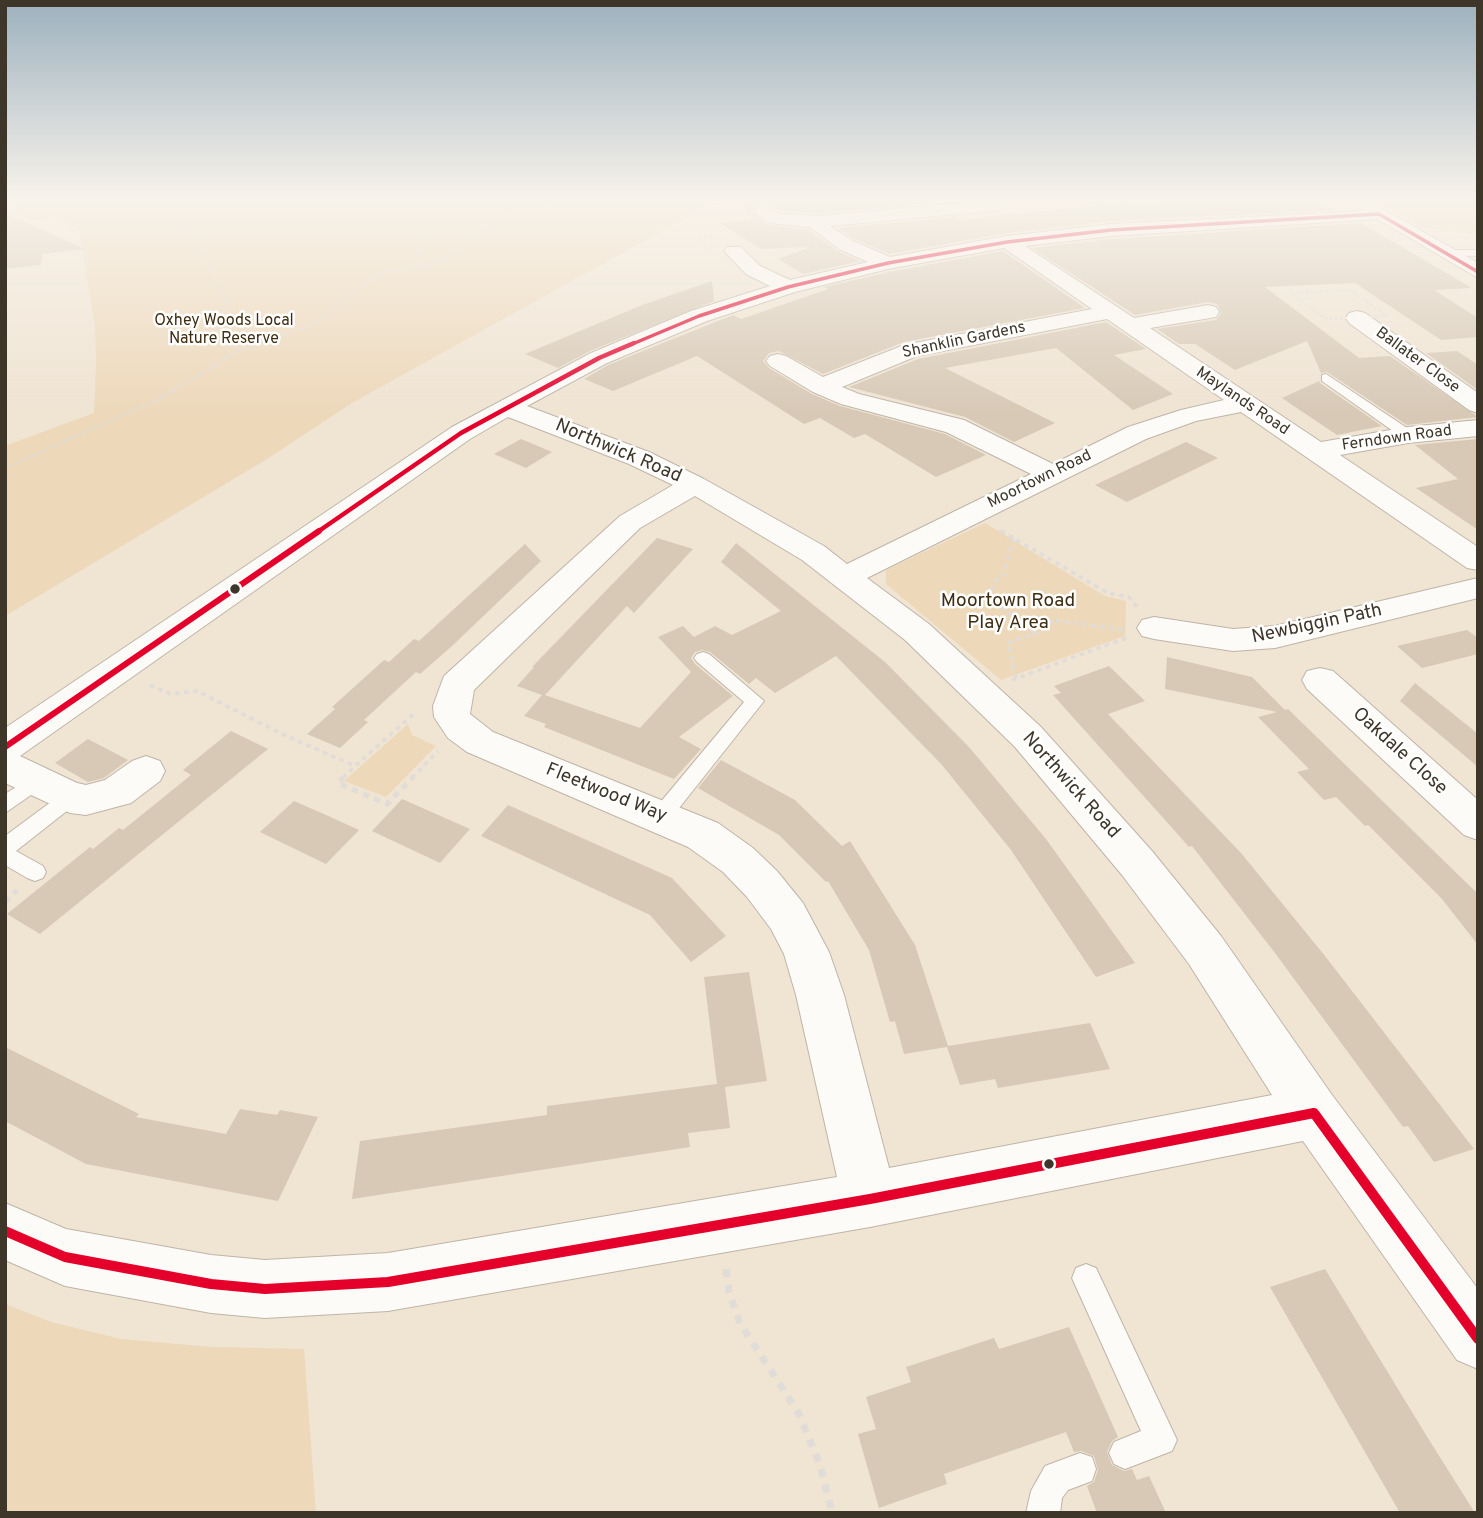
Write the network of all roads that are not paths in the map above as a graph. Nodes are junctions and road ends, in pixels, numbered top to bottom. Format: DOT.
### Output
graph roads {
  1 [pos="755,271"];
  2 [pos="854,271"];
  3 [pos="1050,271"];
  4 [pos="788,288"];
  5 [pos="1208,312"];
  6 [pos="1357,317"];
  7 [pos="1121,318"];
  8 [pos="778,361"];
  9 [pos="1326,377"];
  10 [pos="822,387"];
  11 [pos="1243,404"];
  12 [pos="1478,405"];
  13 [pos="506,407"];
  14 [pos="1478,428"];
  15 [pos="1408,435"];
  16 [pos="1317,451"];
  17 [pos="1052,474"];
  18 [pos="694,485"];
  19 [pos="1478,561"];
  20 [pos="845,577"];
  21 [pos="1478,588"];
  22 [pos="1148,630"];
  23 [pos="703,658"];
  24 [pos="1320,680"];
  25 [pos="5,747"];
  26 [pos="146,771"];
  27 [pos="37,781"];
  28 [pos="5,805"];
  29 [pos="661,816"];
  30 [pos="1478,824"];
  31 [pos="5,848"];
  32 [pos="5,855"];
  33 [pos="35,872"];
  34 [pos="1314,1112"];
  35 [pos="870,1199"];
  36 [pos="5,1231"];
  37 [pos="1086,1278"];
  38 [pos="1460,1284"];
  39 [pos="1478,1339"];
  40 [pos="1125,1454"];
  41 [pos="1080,1469"];
  42 [pos="1043,1513"];
  1 -- 4 [label="street"];
  2 -- 4 [label="street"];
  3 -- 7 [label="street, Maylands Road"];
  4 -- 13 [label="street"];
  5 -- 7 [label="street, Shanklin Gardens"];
  6 -- 12 [label="street, Ballater Close"];
  7 -- 10 [label="street, Shanklin Gardens"];
  7 -- 11 [label="street, Maylands Road"];
  8 -- 10 [label="street"];
  9 -- 15 [label="lane"];
  10 -- 17 [label="street"];
  11 -- 16 [label="street, Maylands Road"];
  11 -- 17 [label="street, Moortown Road"];
  13 -- 18 [label="street, Northwick Road"];
  13 -- 25 [label="street"];
  14 -- 15 [label="street, Ferndown Road"];
  15 -- 16 [label="street, Ferndown Road"];
  16 -- 19 [label="street, Maylands Road"];
  17 -- 20 [label="street, Moortown Road"];
  18 -- 20 [label="street, Northwick Road"];
  18 -- 29 [label="street, Fleetwood Way"];
  20 -- 34 [label="street, Northwick Road"];
  21 -- 22 [label="street, Newbiggin Path"];
  23 -- 29 [label="lane"];
  24 -- 30 [label="street, Oakdale Close"];
  26 -- 27 [label="street"];
  27 -- 28 [label="lane"];
  27 -- 31 [label="lane"];
  29 -- 35 [label="street, Fleetwood Way"];
  32 -- 33 [label="lane"];
  34 -- 35 [label="street"];
  34 -- 38 [label="street, Northwick Road"];
  35 -- 36 [label="street"];
  37 -- 40 [label="lane"];
  38 -- 39 [label="street, Northwick Road"];
  41 -- 42 [label="lane"];
}
